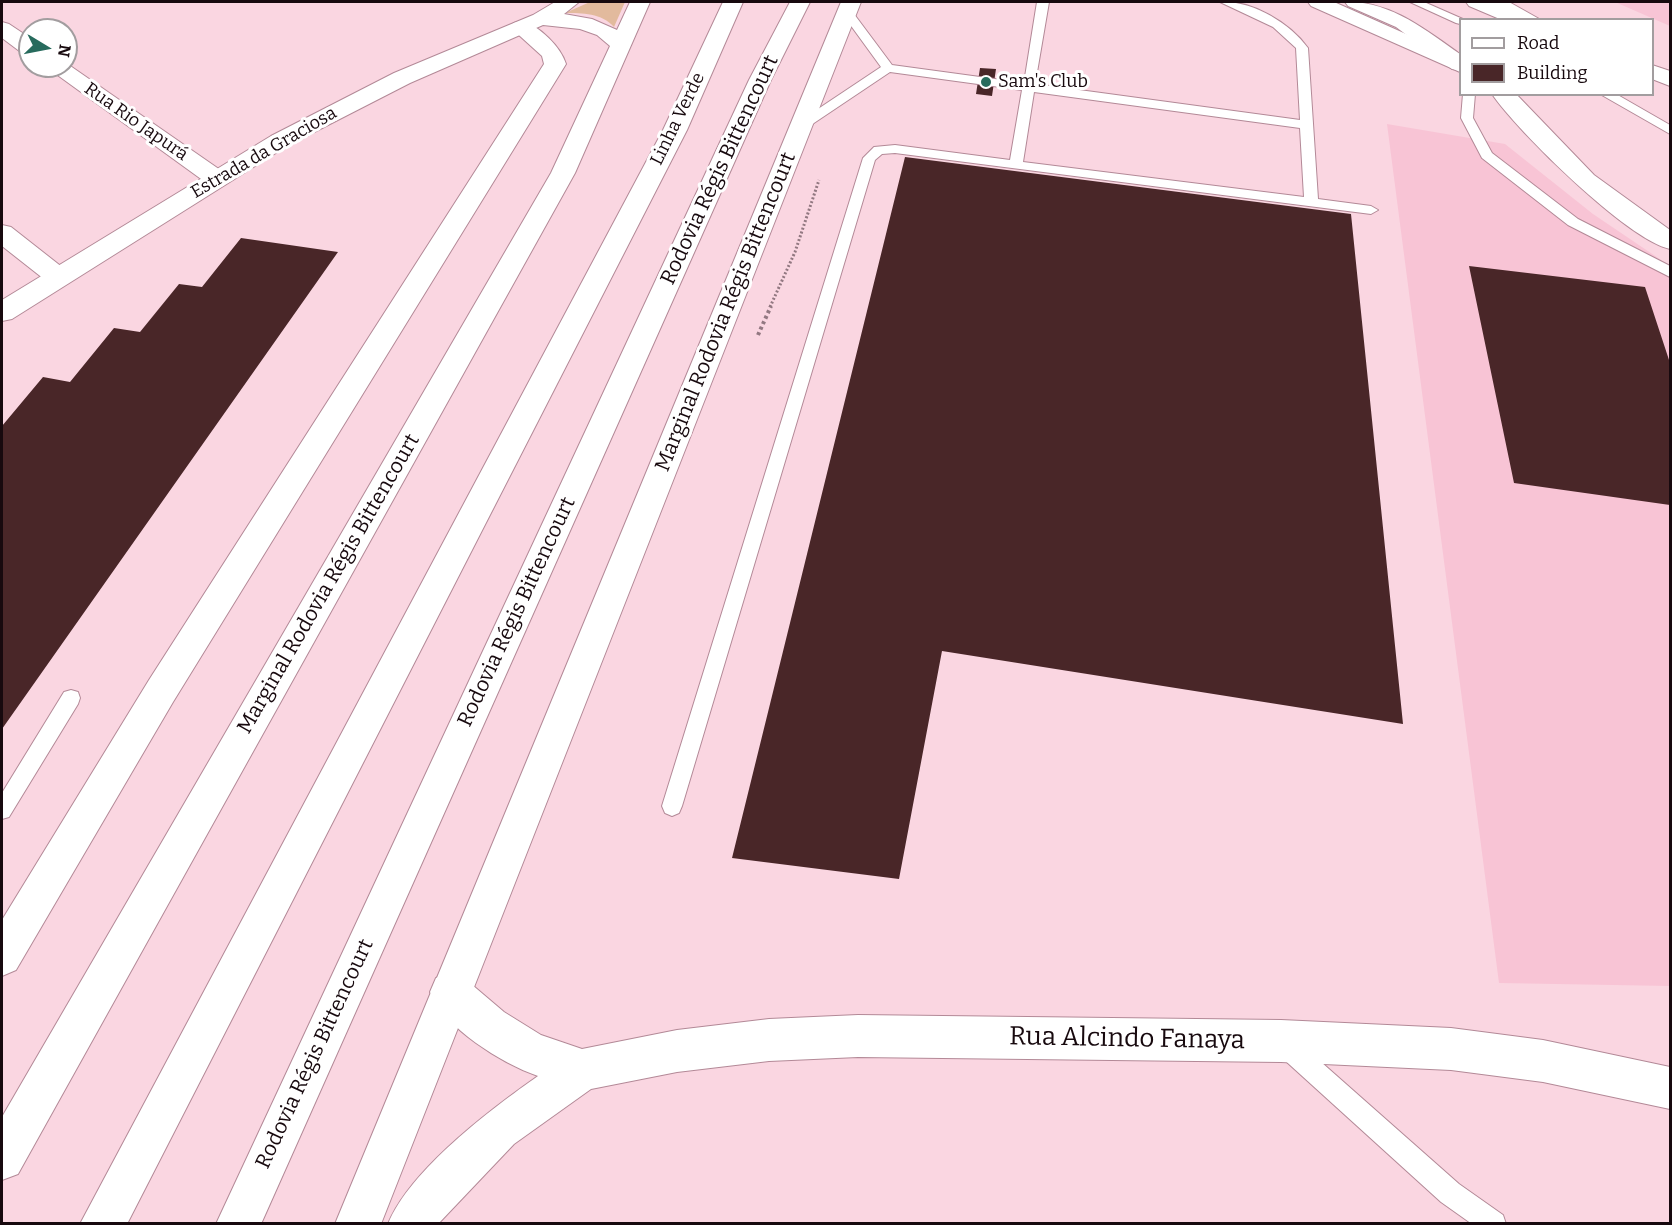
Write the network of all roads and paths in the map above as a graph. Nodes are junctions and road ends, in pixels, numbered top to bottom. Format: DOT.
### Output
graph roads {
  1 [pos="570,2"];
  2 [pos="640,2"];
  3 [pos="734,2"];
  4 [pos="779,2"];
  5 [pos="800,2"];
  6 [pos="1043,2"];
  7 [pos="1226,2"];
  8 [pos="1318,2"];
  9 [pos="1355,2"];
  10 [pos="1416,2"];
  11 [pos="1476,2"];
  12 [pos="1494,2"];
  13 [pos="849,7"];
  14 [pos="1517,18"];
  15 [pos="1527,18"];
  16 [pos="1459,20"];
  17 [pos="531,23"];
  18 [pos="2,28"];
  19 [pos="18,39"];
  20 [pos="622,45"];
  21 [pos="1459,64"];
  22 [pos="1459,64"];
  23 [pos="888,68"];
  24 [pos="1654,71"];
  25 [pos="73,78"];
  26 [pos="1671,79"];
  27 [pos="760,80"];
  28 [pos="1030,89"];
  29 [pos="1469,96"];
  30 [pos="1505,96"];
  31 [pos="1610,96"];
  32 [pos="1307,125"];
  33 [pos="801,126"];
  34 [pos="1671,130"];
  35 [pos="1016,165"];
  36 [pos="217,179"];
  37 [pos="1311,202"];
  38 [pos="1371,210"];
  39 [pos="2,233"];
  40 [pos="1671,241"];
  41 [pos="1671,272"];
  42 [pos="58,277"];
  43 [pos="2,312"];
  44 [pos="71,698"];
  45 [pos="672,806"];
  46 [pos="2,810"];
  47 [pos="2,956"];
  48 [pos="450,992"];
  49 [pos="1281,1041"];
  50 [pos="582,1070"];
  51 [pos="1671,1088"];
  52 [pos="2,1158"];
  53 [pos="102,1224"];
  54 [pos="238,1224"];
  55 [pos="358,1224"];
  56 [pos="410,1224"];
  57 [pos="1494,1224"];
  1 -- 17 [label="main road, Estrada da Graciosa"];
  2 -- 20 [label="main road, Marginal Rodovia Régis Bittencourt"];
  3 -- 53 [label="main road, Linha Verde"];
  4 -- 27 [label="main road"];
  5 -- 27 [label="main road, Rodovia Régis Bittencourt"];
  6 -- 28 [label="lane"];
  7 -- 32 [label="lane"];
  8 -- 21 [label="main road"];
  9 -- 22 [label="main road"];
  10 -- 16 [label="lane"];
  11 -- 14 [label="main road"];
  12 -- 15 [label="main road"];
  13 -- 23 [label="lane"];
  13 -- 33 [label="main road, Marginal Rodovia Régis Bittencourt"];
  17 -- 20 [label="main road, Estrada da Graciosa"];
  17 -- 36 [label="main road, Estrada da Graciosa"];
  17 -- 47 [label="main road"];
  18 -- 19 [label="main road"];
  20 -- 52 [label="main road, Marginal Rodovia Régis Bittencourt"];
  23 -- 28 [label="lane"];
  23 -- 33 [label="lane"];
  24 -- 26 [label="main road"];
  25 -- 36 [label="main road, Rua Rio Japurá"];
  27 -- 54 [label="main road, Rodovia Régis Bittencourt"];
  28 -- 32 [label="lane"];
  28 -- 35 [label="lane"];
  29 -- 41 [label="lane"];
  30 -- 40 [label="main road"];
  31 -- 34 [label="lane"];
  32 -- 37 [label="lane"];
  33 -- 48 [label="main road, Marginal Rodovia Régis Bittencourt"];
  35 -- 37 [label="lane"];
  35 -- 45 [label="lane"];
  36 -- 42 [label="main road, Estrada da Graciosa"];
  37 -- 38 [label="lane"];
  39 -- 42 [label="main road"];
  42 -- 43 [label="main road, Estrada da Graciosa"];
  44 -- 46 [label="lane"];
  48 -- 50 [label="main road"];
  48 -- 55 [label="main road, Marginal Rodovia Régis Bittencourt"];
  49 -- 50 [label="main road, Rua Alcindo Fanaya"];
  49 -- 51 [label="main road, Rua Alcindo Fanaya"];
  49 -- 57 [label="lane"];
  50 -- 56 [label="main road, Rua Alcindo Fanaya"];
}
